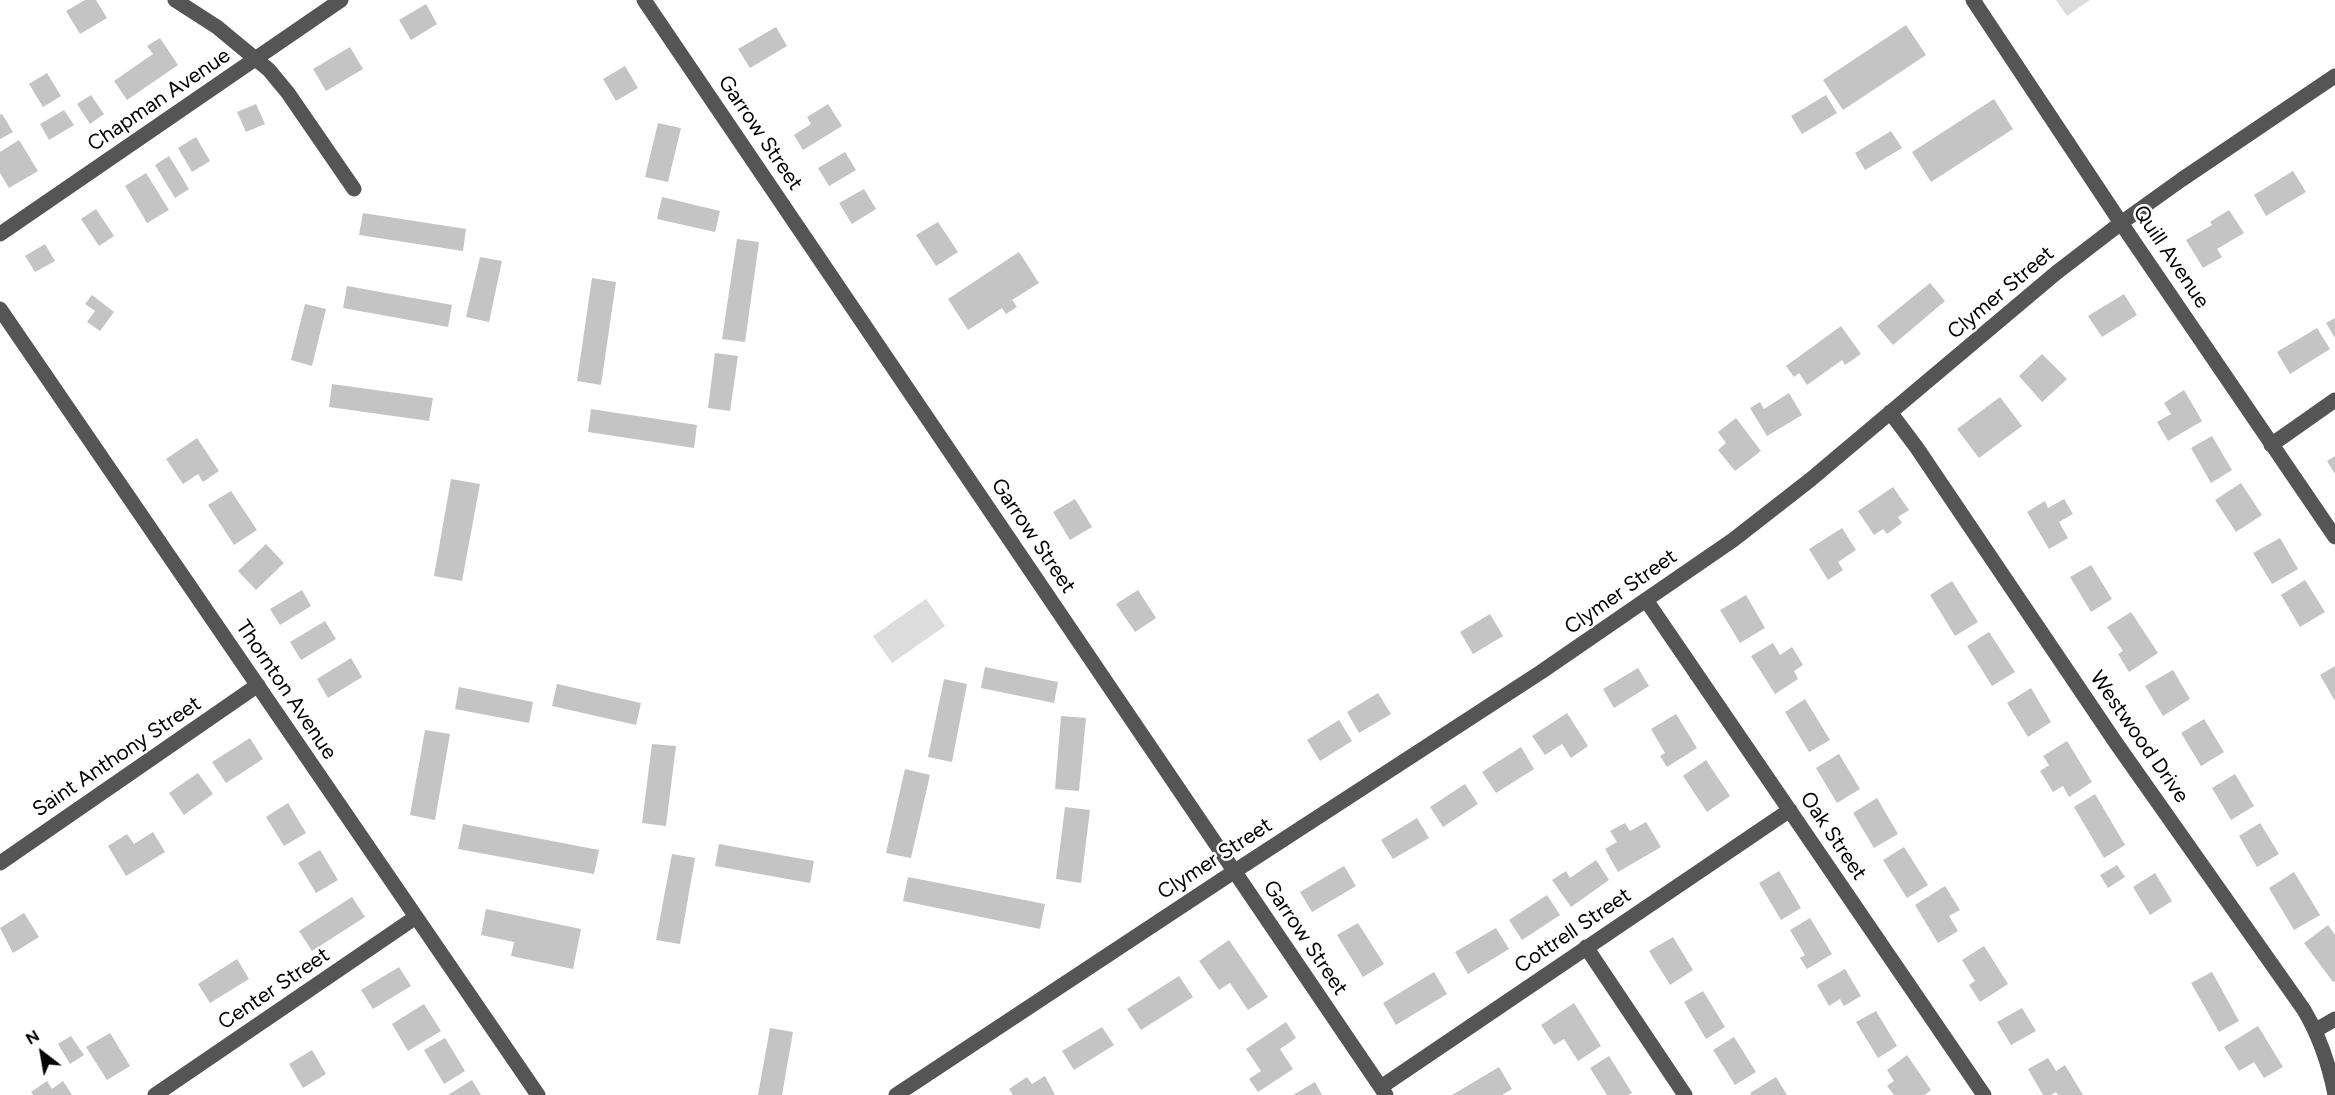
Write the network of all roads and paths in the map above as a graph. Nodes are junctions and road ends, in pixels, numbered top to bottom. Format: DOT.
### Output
graph roads {
  1 [pos="175,0"];
  2 [pos="341,0"];
  3 [pos="644,0"];
  4 [pos="1973,0"];
  5 [pos="256,59"];
  6 [pos="2335,76"];
  7 [pos="354,189"];
  8 [pos="2121,223"];
  9 [pos="0,234"];
  10 [pos="0,309"];
  11 [pos="2335,400"];
  12 [pos="1890,412"];
  13 [pos="2271,445"];
  14 [pos="2335,537"];
  15 [pos="1646,600"];
  16 [pos="258,685"];
  17 [pos="1790,810"];
  18 [pos="0,862"];
  19 [pos="1235,871"];
  20 [pos="416,917"];
  21 [pos="1586,948"];
  22 [pos="2335,1019"];
  23 [pos="2316,1030"];
  24 [pos="1384,1091"];
  25 [pos="159,1094"];
  26 [pos="538,1095"];
  27 [pos="896,1095"];
  28 [pos="1685,1095"];
  29 [pos="1984,1095"];
  30 [pos="2335,1095"];
  1 -- 5 [label="street"];
  2 -- 5 [label="street, Chapman Avenue"];
  3 -- 19 [label="street, Garrow Street"];
  4 -- 8 [label="street, Quill Avenue"];
  5 -- 7 [label="street"];
  5 -- 9 [label="street, Chapman Avenue"];
  6 -- 8 [label="street, Clymer Street"];
  8 -- 12 [label="street, Clymer Street"];
  8 -- 13 [label="street, Quill Avenue"];
  10 -- 16 [label="street, Thornton Avenue"];
  11 -- 13 [label="street"];
  12 -- 15 [label="street, Clymer Street"];
  12 -- 23 [label="street, Westwood Drive"];
  13 -- 14 [label="street, Quill Avenue"];
  15 -- 17 [label="street, Oak Street"];
  15 -- 19 [label="street, Clymer Street"];
  16 -- 18 [label="street, Saint Anthony Street"];
  16 -- 20 [label="street, Thornton Avenue"];
  17 -- 21 [label="street, Cottrell Street"];
  17 -- 29 [label="street, Oak Street"];
  19 -- 24 [label="street, Garrow Street"];
  19 -- 27 [label="street, Clymer Street"];
  20 -- 25 [label="street, Center Street"];
  20 -- 26 [label="street, Thornton Avenue"];
  21 -- 24 [label="street, Cottrell Street"];
  21 -- 28 [label="street"];
  22 -- 23 [label="street"];
  23 -- 30 [label="street, Westwood Drive"];
}
